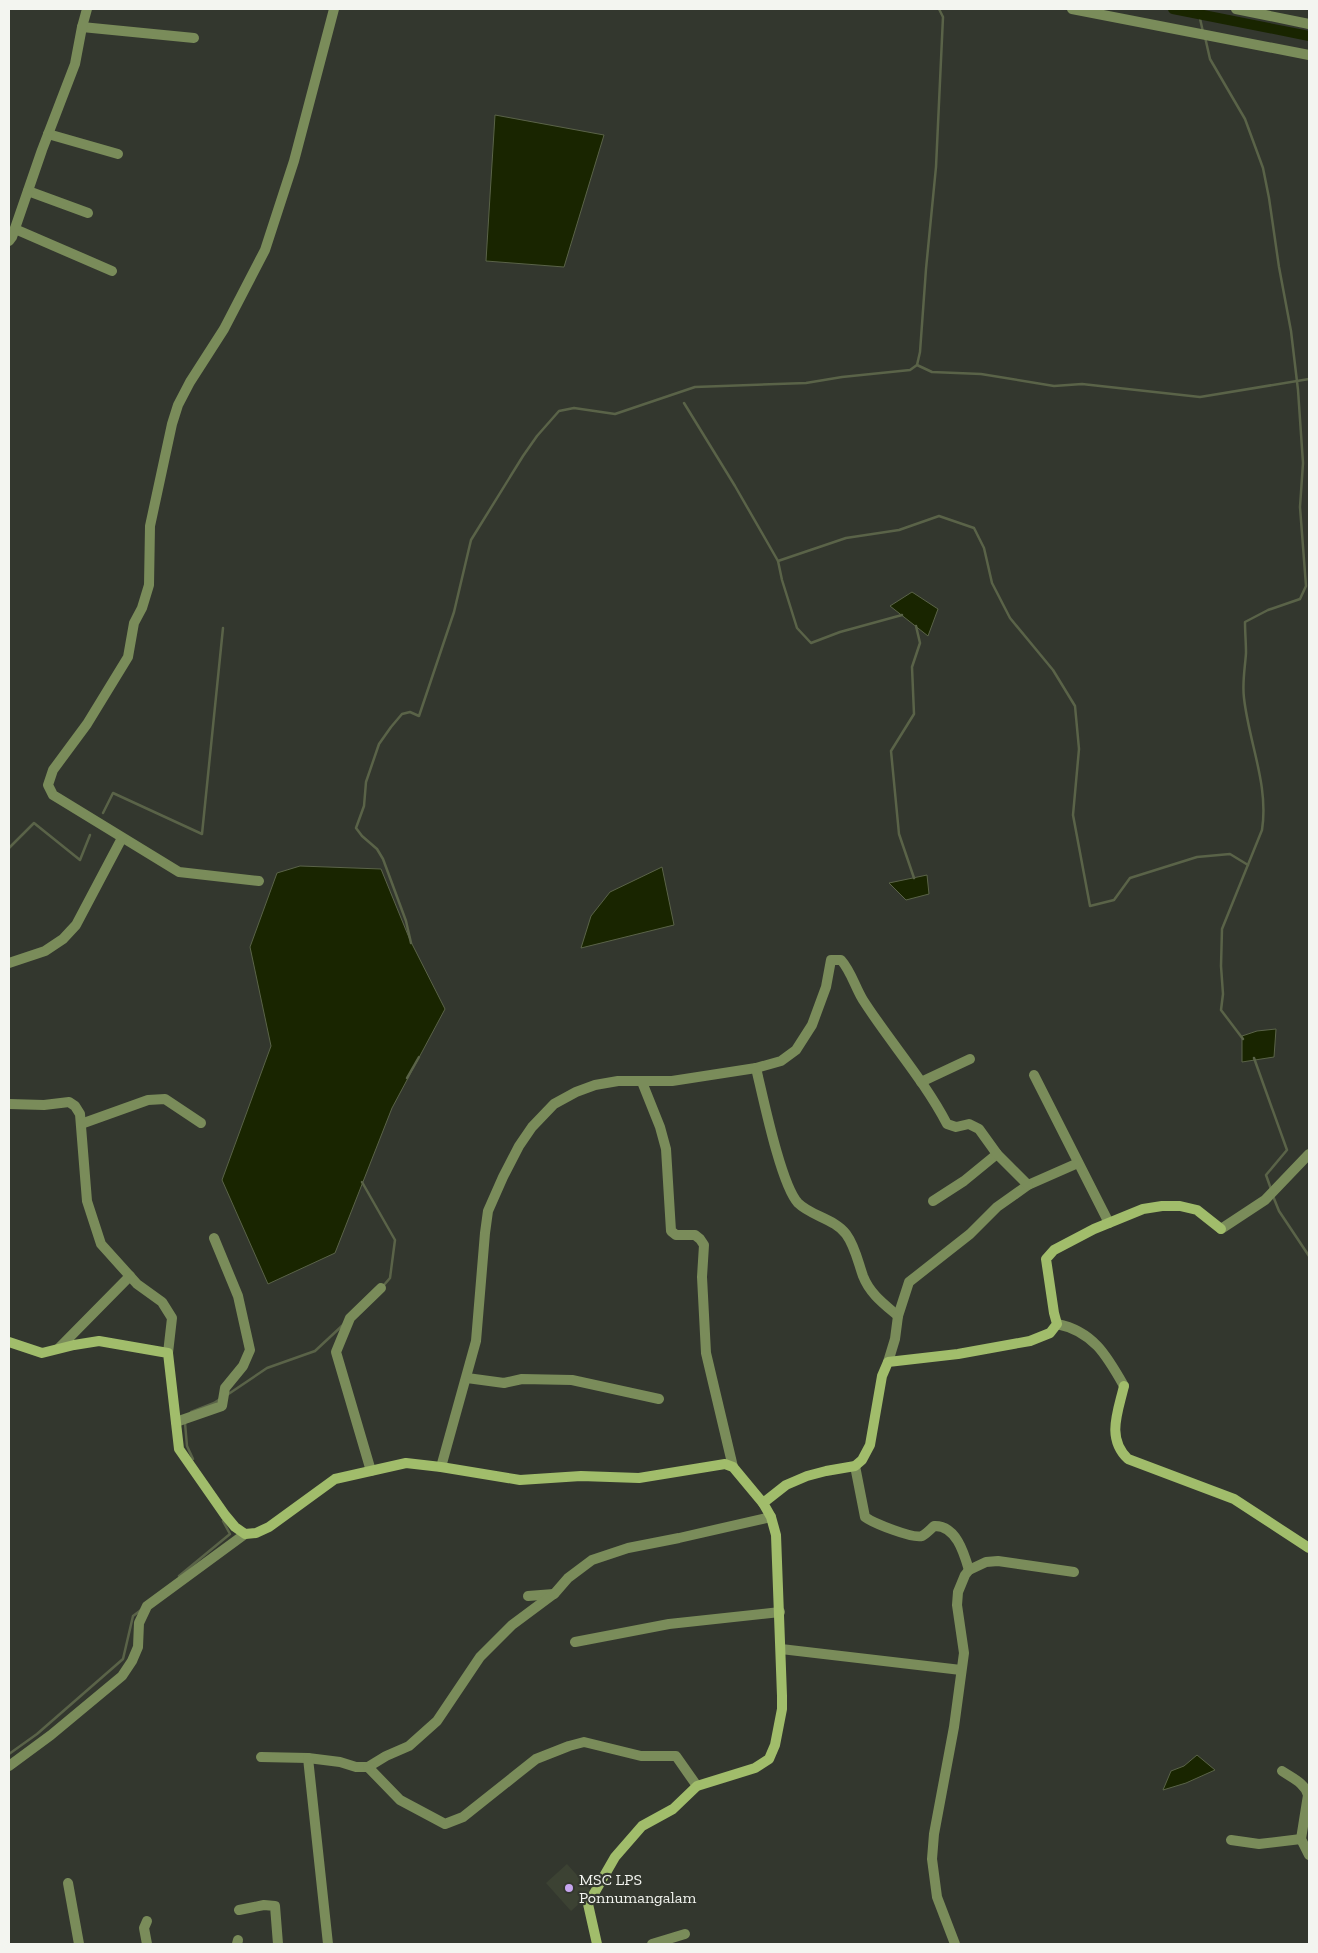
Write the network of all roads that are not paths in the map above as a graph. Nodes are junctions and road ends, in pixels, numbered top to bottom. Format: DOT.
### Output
graph roads {
  1 [pos="87,9"];
  2 [pos="334,9"];
  3 [pos="1072,9"];
  4 [pos="1236,9"];
  5 [pos="1309,24"];
  6 [pos="82,27"];
  7 [pos="194,38"];
  8 [pos="1309,55"];
  9 [pos="48,134"];
  10 [pos="118,154"];
  11 [pos="28,190"];
  12 [pos="88,213"];
  13 [pos="15,229"];
  14 [pos="9,241"];
  15 [pos="112,271"];
  16 [pos="122,838"];
  17 [pos="258,881"];
  18 [pos="9,963"];
  19 [pos="970,1059"];
  20 [pos="756,1068"];
  21 [pos="1034,1075"];
  22 [pos="642,1082"];
  23 [pos="921,1082"];
  24 [pos="9,1104"];
  25 [pos="201,1123"];
  26 [pos="81,1124"];
  27 [pos="997,1154"];
  28 [pos="1309,1154"];
  29 [pos="1078,1163"];
  30 [pos="1028,1185"];
  31 [pos="933,1201"];
  32 [pos="1109,1224"];
  33 [pos="214,1238"];
  34 [pos="130,1276"];
  35 [pos="381,1288"];
  36 [pos="898,1316"];
  37 [pos="1057,1324"];
  38 [pos="9,1342"];
  39 [pos="59,1348"];
  40 [pos="168,1353"];
  41 [pos="888,1362"];
  42 [pos="467,1378"];
  43 [pos="659,1399"];
  44 [pos="176,1422"];
  45 [pos="856,1466"];
  46 [pos="441,1467"];
  47 [pos="733,1467"];
  48 [pos="371,1471"];
  49 [pos="763,1503"];
  50 [pos="771,1517"];
  51 [pos="245,1534"];
  52 [pos="1309,1548"];
  53 [pos="969,1570"];
  54 [pos="1074,1572"];
  55 [pos="555,1594"];
  56 [pos="528,1596"];
  57 [pos="780,1612"];
  58 [pos="575,1642"];
  59 [pos="781,1649"];
  60 [pos="961,1670"];
  61 [pos="261,1756"];
  62 [pos="308,1758"];
  63 [pos="9,1766"];
  64 [pos="368,1767"];
  65 [pos="1282,1771"];
  66 [pos="697,1786"];
  67 [pos="1308,1795"];
  68 [pos="1231,1840"];
  69 [pos="1301,1840"];
  70 [pos="1309,1855"];
  71 [pos="68,1883"];
  72 [pos="239,1910"];
  73 [pos="147,1921"];
  74 [pos="685,1934"];
  75 [pos="79,1944"];
  76 [pos="147,1944"];
  77 [pos="278,1944"];
  78 [pos="328,1944"];
  79 [pos="596,1944"];
  80 [pos="652,1944"];
  81 [pos="955,1944"];
  1 -- 6 [label="street"];
  2 -- 16 [label="street"];
  3 -- 8 [label="street"];
  4 -- 5 [label="street"];
  6 -- 7 [label="street"];
  6 -- 9 [label="street"];
  9 -- 10 [label="street"];
  9 -- 11 [label="street"];
  11 -- 12 [label="street"];
  11 -- 13 [label="street"];
  13 -- 14 [label="street"];
  13 -- 15 [label="street"];
  16 -- 17 [label="street"];
  16 -- 18 [label="street"];
  19 -- 23 [label="street"];
  20 -- 22 [label="street"];
  20 -- 23 [label="street"];
  20 -- 36 [label="street"];
  21 -- 29 [label="street"];
  22 -- 42 [label="street"];
  22 -- 47 [label="street"];
  23 -- 27 [label="street"];
  24 -- 26 [label="street"];
  25 -- 26 [label="street"];
  26 -- 34 [label="street"];
  27 -- 30 [label="street"];
  27 -- 31 [label="street"];
  28 -- 32 [label="street"];
  29 -- 30 [label="street"];
  29 -- 32 [label="street"];
  30 -- 36 [label="street"];
  32 -- 37 [label="street"];
  33 -- 44 [label="street"];
  34 -- 39 [label="street"];
  34 -- 40 [label="street"];
  35 -- 48 [label="street"];
  36 -- 41 [label="street"];
  37 -- 41 [label="street"];
  37 -- 52 [label="street"];
  38 -- 39 [label="street"];
  39 -- 40 [label="street"];
  40 -- 44 [label="street"];
  41 -- 45 [label="street"];
  42 -- 43 [label="street"];
  42 -- 46 [label="street"];
  44 -- 51 [label="street"];
  45 -- 49 [label="street"];
  45 -- 53 [label="street"];
  46 -- 47 [label="street"];
  46 -- 48 [label="street"];
  47 -- 49 [label="street"];
  48 -- 51 [label="street"];
  49 -- 50 [label="street"];
  50 -- 55 [label="street"];
  50 -- 57 [label="street"];
  51 -- 63 [label="street"];
  53 -- 54 [label="street"];
  53 -- 60 [label="street"];
  55 -- 56 [label="street"];
  55 -- 64 [label="street"];
  57 -- 58 [label="street"];
  57 -- 59 [label="street"];
  59 -- 60 [label="street"];
  59 -- 66 [label="street"];
  60 -- 81 [label="street"];
  61 -- 62 [label="street"];
  62 -- 64 [label="street"];
  62 -- 78 [label="street"];
  64 -- 66 [label="street"];
  65 -- 67 [label="street"];
  66 -- 79 [label="street"];
  67 -- 69 [label="street"];
  68 -- 69 [label="street"];
  69 -- 70 [label="street"];
  71 -- 75 [label="street"];
  72 -- 77 [label="street"];
  73 -- 76 [label="street"];
  74 -- 80 [label="street"];
}
